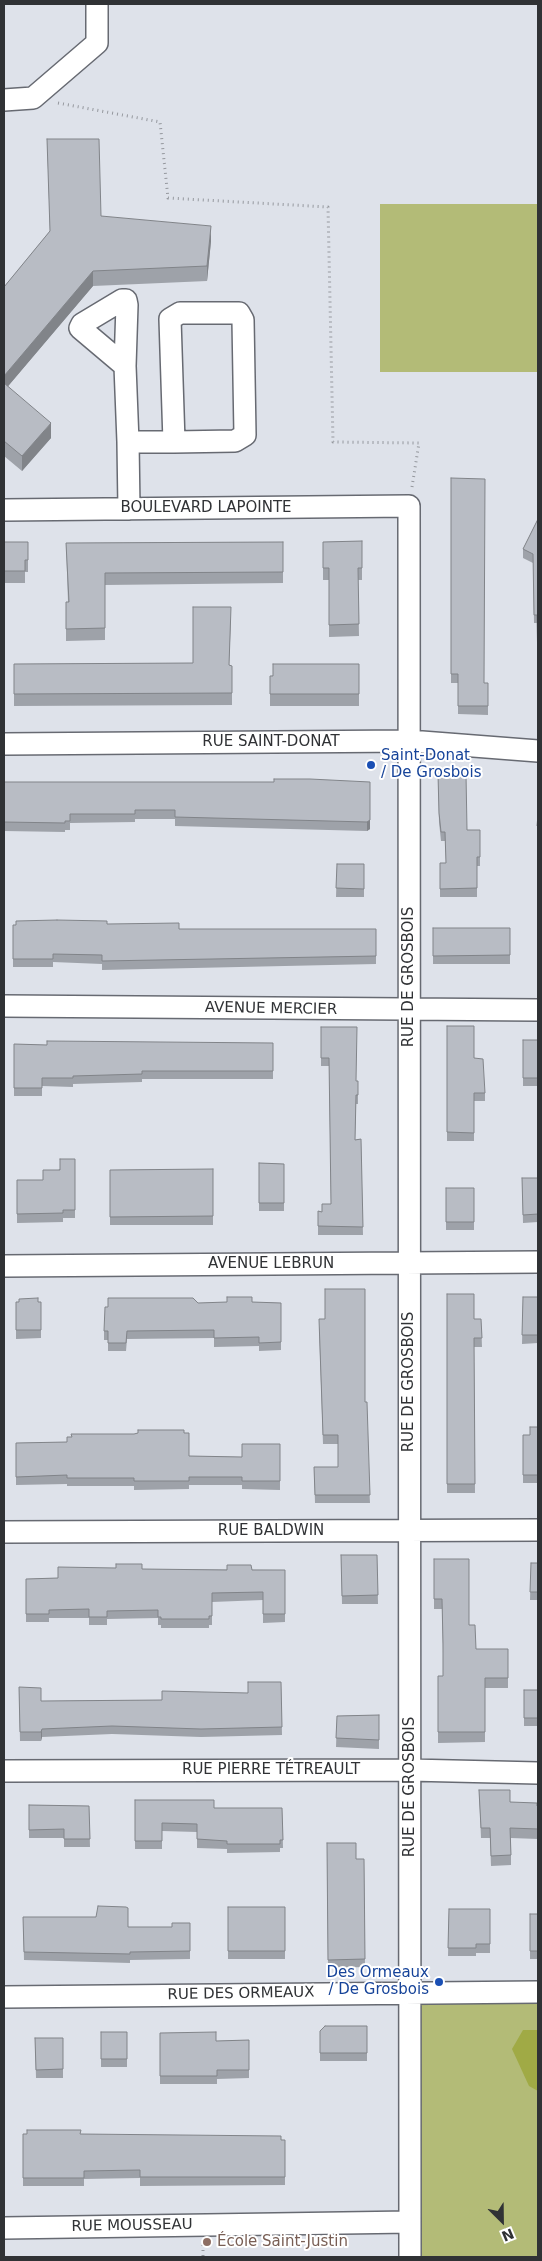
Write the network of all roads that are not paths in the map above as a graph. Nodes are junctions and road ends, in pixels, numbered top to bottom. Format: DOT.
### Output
graph roads {
  1 [pos="97,4"];
  2 [pos="4,100"];
  3 [pos="126,366"];
  4 [pos="128,442"];
  5 [pos="174,442"];
  6 [pos="409,506"];
  7 [pos="129,509"];
  8 [pos="4,510"];
  9 [pos="409,741"];
  10 [pos="4,744"];
  11 [pos="538,751"];
  12 [pos="4,1006"];
  13 [pos="409,1010"];
  14 [pos="538,1010"];
  15 [pos="538,1262"];
  16 [pos="409,1263"];
  17 [pos="4,1266"];
  18 [pos="409,1530"];
  19 [pos="538,1530"];
  20 [pos="4,1532"];
  21 [pos="410,1770"];
  22 [pos="4,1771"];
  23 [pos="538,1773"];
  24 [pos="410,1992"];
  25 [pos="538,1992"];
  26 [pos="4,1997"];
  27 [pos="410,2222"];
  28 [pos="4,2228"];
  29 [pos="410,2257"];
  1 -- 2 [label="street"];
  3 -- 4 [label="street"];
  4 -- 5 [label="street"];
  4 -- 7 [label="street"];
  5 -- 5 [label="street"];
  6 -- 7 [label="street, BOULEVARD LAPOINTE"];
  6 -- 9 [label="street, RUE DE GROSBOIS"];
  7 -- 8 [label="street, BOULEVARD LAPOINTE"];
  9 -- 10 [label="street, RUE SAINT-DONAT"];
  9 -- 11 [label="street, RUE SAINT-DONAT"];
  9 -- 13 [label="street, RUE DE GROSBOIS"];
  12 -- 13 [label="street, AVENUE MERCIER"];
  13 -- 14 [label="street, AVENUE MERCIER"];
  13 -- 16 [label="street, RUE DE GROSBOIS"];
  15 -- 16 [label="street, AVENUE LEBRUN"];
  16 -- 17 [label="street, AVENUE LEBRUN"];
  16 -- 18 [label="street, RUE DE GROSBOIS"];
  18 -- 19 [label="street, RUE BALDWIN"];
  18 -- 20 [label="street, RUE BALDWIN"];
  18 -- 21 [label="street, RUE DE GROSBOIS"];
  21 -- 22 [label="street, RUE PIERRE TÉTREAULT"];
  21 -- 23 [label="street, RUE PIERRE TÉTREAULT"];
  21 -- 24 [label="street, RUE DE GROSBOIS"];
  24 -- 25 [label="street, RUE DES ORMEAUX"];
  24 -- 26 [label="street, RUE DES ORMEAUX"];
  24 -- 27 [label="street, RUE DE GROSBOIS"];
  27 -- 28 [label="street, RUE MOUSSEAU"];
  27 -- 29 [label="street, RUE DE GROSBOIS"];
}
